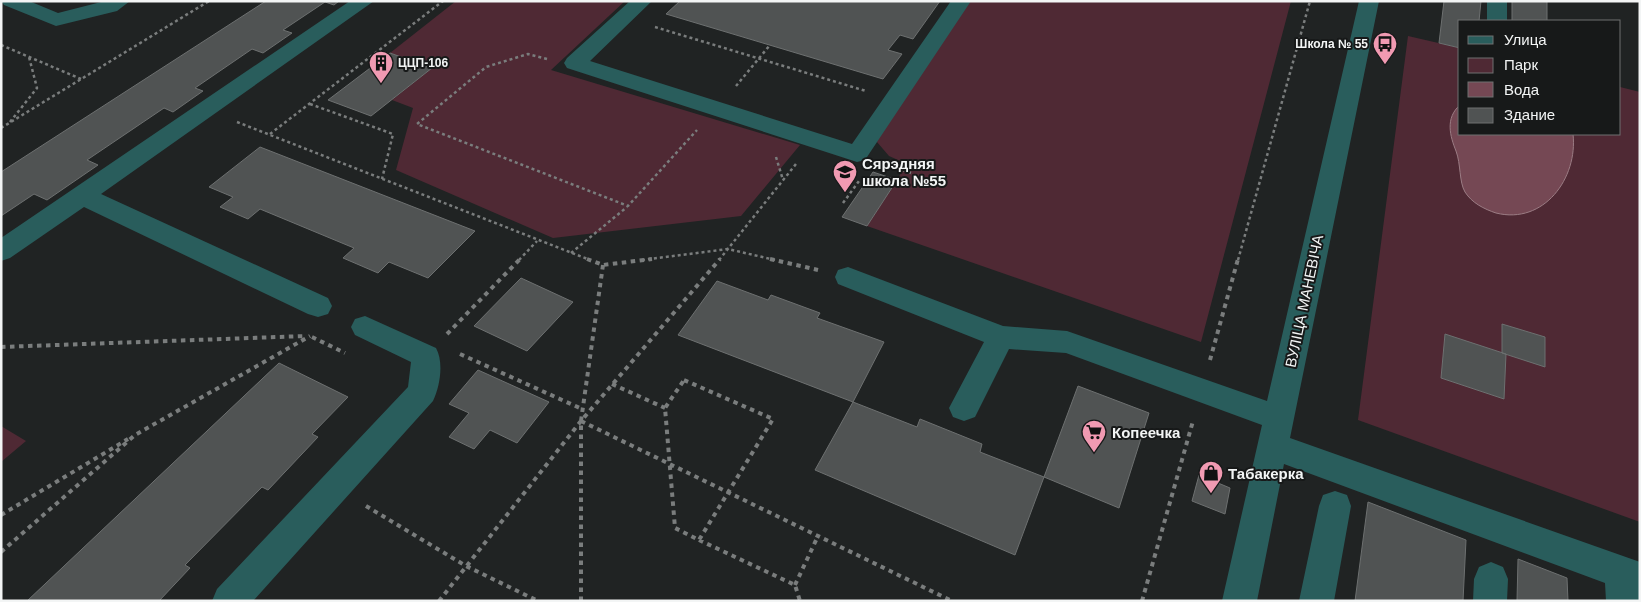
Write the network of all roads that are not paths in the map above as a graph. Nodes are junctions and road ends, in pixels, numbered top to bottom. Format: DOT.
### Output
graph roads {
  1 [pos="11,1"];
  2 [pos="120,1"];
  3 [pos="364,1"];
  4 [pos="642,1"];
  5 [pos="961,1"];
  6 [pos="1369,1"];
  7 [pos="1497,1"];
  8 [pos="1497,20"];
  9 [pos="82,195"];
  10 [pos="1,251"];
  11 [pos="848,277"];
  12 [pos="318,306"];
  13 [pos="366,327"];
  14 [pos="1001,337"];
  15 [pos="964,408"];
  16 [pos="1276,432"];
  17 [pos="1335,506"];
  18 [pos="1628,584"];
  19 [pos="229,601"];
  20 [pos="1239,601"];
  21 [pos="1316,601"];
  1 -- 2 [label="street"];
  3 -- 9 [label="street"];
  4 -- 5 [label="street"];
  6 -- 16 [label="street, ВУЛІЦА МАНЕВІЧА"];
  7 -- 8 [label="street"];
  9 -- 10 [label="street"];
  9 -- 12 [label="street"];
  11 -- 14 [label="street"];
  13 -- 19 [label="street"];
  14 -- 15 [label="street"];
  14 -- 16 [label="street"];
  16 -- 18 [label="street"];
  16 -- 20 [label="street, ВУЛІЦА МАНЕВІЧА"];
  17 -- 21 [label="street"];
}
